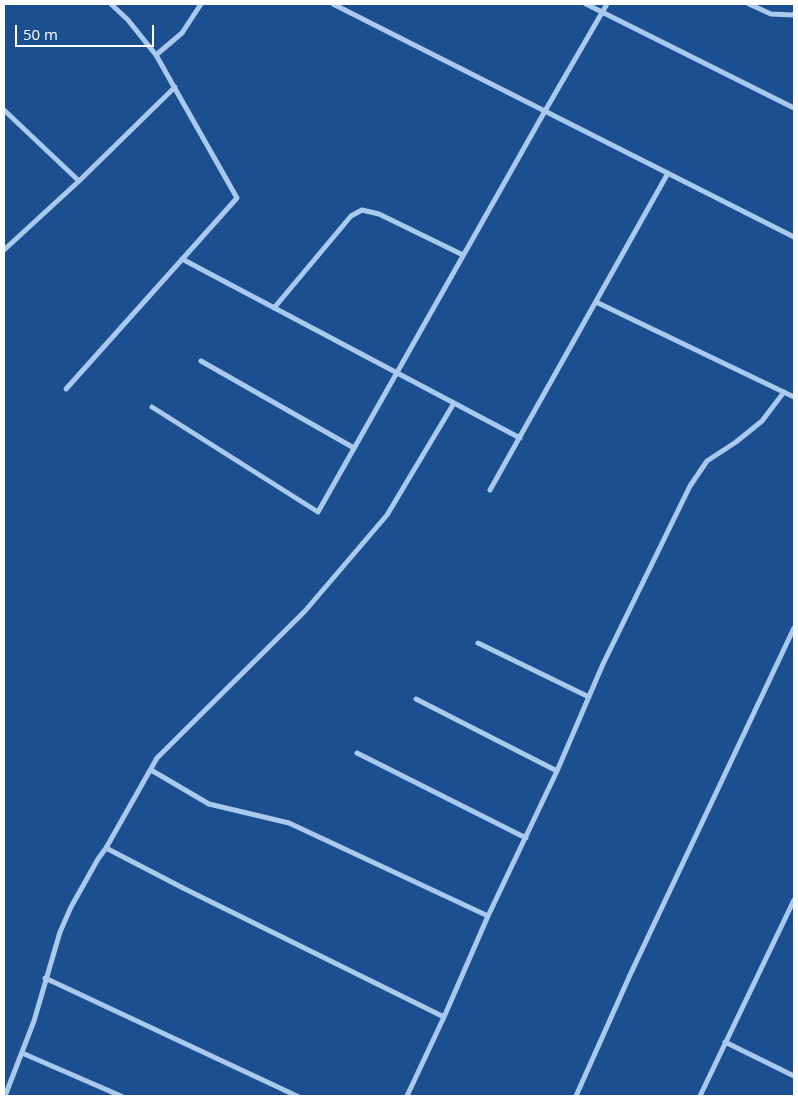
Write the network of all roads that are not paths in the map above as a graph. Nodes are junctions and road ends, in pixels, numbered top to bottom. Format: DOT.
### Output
graph roads {
  1 [pos="111,4"];
  2 [pos="201,4"];
  3 [pos="333,4"];
  4 [pos="586,4"];
  5 [pos="607,4"];
  6 [pos="750,4"];
  7 [pos="602,12"];
  8 [pos="794,14"];
  9 [pos="156,55"];
  10 [pos="175,87"];
  11 [pos="794,108"];
  12 [pos="4,110"];
  13 [pos="545,111"];
  14 [pos="668,173"];
  15 [pos="79,181"];
  16 [pos="794,237"];
  17 [pos="4,250"];
  18 [pos="463,255"];
  19 [pos="182,259"];
  20 [pos="596,302"];
  21 [pos="274,308"];
  22 [pos="200,361"];
  23 [pos="396,373"];
  24 [pos="66,389"];
  25 [pos="784,392"];
  26 [pos="794,397"];
  27 [pos="454,403"];
  28 [pos="152,408"];
  29 [pos="520,438"];
  30 [pos="354,448"];
  31 [pos="490,490"];
  32 [pos="794,628"];
  33 [pos="478,643"];
  34 [pos="589,697"];
  35 [pos="416,699"];
  36 [pos="357,753"];
  37 [pos="151,770"];
  38 [pos="557,770"];
  39 [pos="526,838"];
  40 [pos="106,848"];
  41 [pos="794,900"];
  42 [pos="488,916"];
  43 [pos="46,978"];
  44 [pos="444,1017"];
  45 [pos="725,1042"];
  46 [pos="22,1053"];
  47 [pos="794,1076"];
  48 [pos="5,1096"];
  49 [pos="121,1096"];
  50 [pos="297,1096"];
  51 [pos="407,1096"];
  52 [pos="576,1096"];
  53 [pos="700,1096"];
  1 -- 9 [label="street"];
  2 -- 9 [label="street"];
  3 -- 13 [label="street"];
  4 -- 7 [label="street"];
  5 -- 7 [label="street"];
  6 -- 8 [label="street"];
  7 -- 11 [label="street"];
  7 -- 13 [label="street"];
  9 -- 10 [label="street"];
  10 -- 15 [label="street"];
  10 -- 19 [label="street"];
  12 -- 15 [label="street"];
  13 -- 14 [label="street"];
  13 -- 18 [label="street"];
  14 -- 16 [label="street"];
  14 -- 20 [label="street"];
  15 -- 17 [label="street"];
  18 -- 21 [label="street"];
  18 -- 23 [label="street"];
  19 -- 21 [label="street"];
  19 -- 24 [label="street"];
  20 -- 25 [label="street"];
  20 -- 29 [label="street"];
  21 -- 23 [label="street"];
  22 -- 30 [label="street"];
  23 -- 27 [label="street"];
  23 -- 30 [label="street"];
  25 -- 26 [label="street"];
  25 -- 34 [label="street"];
  27 -- 29 [label="street"];
  27 -- 37 [label="street"];
  28 -- 30 [label="street"];
  29 -- 31 [label="street"];
  32 -- 52 [label="street"];
  33 -- 34 [label="street"];
  34 -- 38 [label="street"];
  35 -- 38 [label="street"];
  36 -- 39 [label="street"];
  37 -- 40 [label="street"];
  37 -- 42 [label="street"];
  38 -- 39 [label="street"];
  39 -- 42 [label="street"];
  40 -- 43 [label="street"];
  40 -- 44 [label="street"];
  41 -- 45 [label="street"];
  42 -- 44 [label="street"];
  43 -- 46 [label="street"];
  43 -- 50 [label="street"];
  44 -- 51 [label="street"];
  45 -- 47 [label="street"];
  45 -- 53 [label="street"];
  46 -- 48 [label="street"];
  46 -- 49 [label="street"];
}
